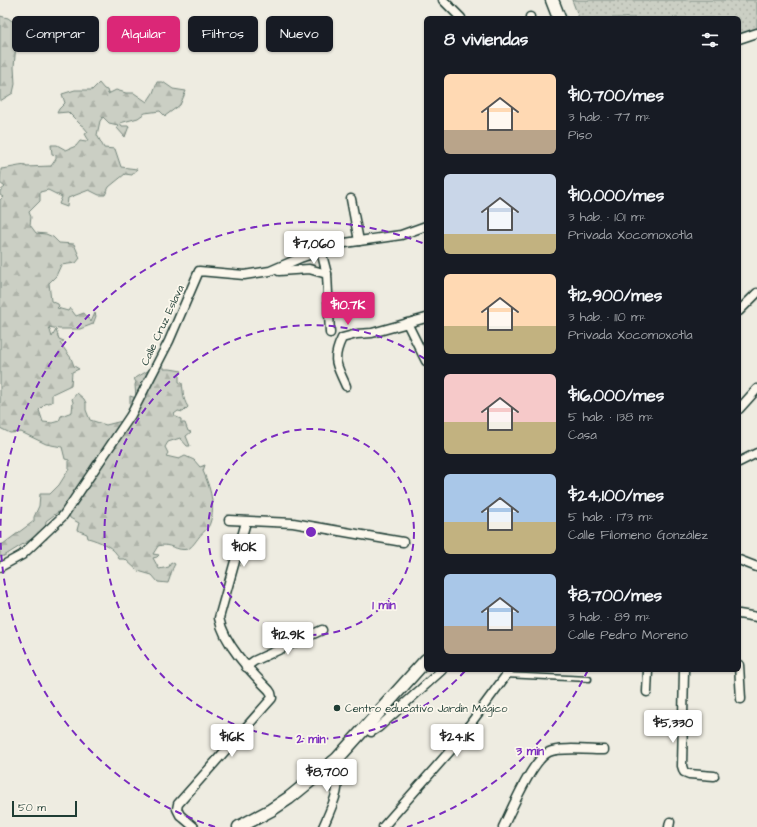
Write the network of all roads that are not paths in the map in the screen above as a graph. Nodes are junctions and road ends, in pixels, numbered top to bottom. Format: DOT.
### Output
graph roads {
  1 [pos="443,0"];
  2 [pos="552,0"];
  3 [pos="457,16"];
  4 [pos="558,16"];
  5 [pos="757,33"];
  6 [pos="741,38"];
  7 [pos="351,199"];
  8 [pos="424,227"];
  9 [pos="359,241"];
  10 [pos="321,251"];
  11 [pos="270,271"];
  12 [pos="327,274"];
  13 [pos="757,293"];
  14 [pos="741,309"];
  15 [pos="424,319"];
  16 [pos="408,324"];
  17 [pos="330,333"];
  18 [pos="424,358"];
  19 [pos="346,386"];
  20 [pos="757,389"];
  21 [pos="741,408"];
  22 [pos="757,453"];
  23 [pos="741,461"];
  24 [pos="228,520"];
  25 [pos="246,522"];
  26 [pos="403,542"];
  27 [pos="741,561"];
  28 [pos="0,567"];
  29 [pos="757,567"];
  30 [pos="741,614"];
  31 [pos="756,616"];
  32 [pos="322,630"];
  33 [pos="424,662"];
  34 [pos="246,666"];
  35 [pos="440,672"];
  36 [pos="648,672"];
  37 [pos="684,672"];
  38 [pos="739,672"];
  39 [pos="508,673"];
  40 [pos="589,680"];
  41 [pos="647,692"];
  42 [pos="741,699"];
  43 [pos="365,728"];
  44 [pos="604,750"];
  45 [pos="337,759"];
  46 [pos="714,776"];
  47 [pos="194,827"];
  48 [pos="239,827"];
  49 [pos="323,827"];
  50 [pos="383,827"];
  51 [pos="503,827"];
  1 -- 3 [label="street"];
  2 -- 4 [label="main road"];
  5 -- 6 [label="street"];
  7 -- 9 [label="street"];
  8 -- 9 [label="street, Calle Cruz Eslava"];
  9 -- 10 [label="street, Calle Cruz Eslava"];
  10 -- 11 [label="street, Calle Cruz Eslava"];
  10 -- 12 [label="street"];
  11 -- 12 [label="street"];
  11 -- 28 [label="street, Calle Cruz Eslava"];
  12 -- 17 [label="street"];
  13 -- 14 [label="street"];
  15 -- 16 [label="street"];
  16 -- 18 [label="street"];
  16 -- 19 [label="street"];
  20 -- 21 [label="street"];
  22 -- 23 [label="street"];
  24 -- 25 [label="street"];
  25 -- 26 [label="street"];
  25 -- 34 [label="street"];
  27 -- 29 [label="street"];
  30 -- 31 [label="street"];
  32 -- 34 [label="street"];
  33 -- 43 [label="main road"];
  34 -- 47 [label="street"];
  35 -- 43 [label="street"];
  36 -- 41 [label="street"];
  37 -- 46 [label="street"];
  38 -- 42 [label="street"];
  39 -- 40 [label="lane"];
  39 -- 50 [label="street"];
  43 -- 45 [label="main road"];
  44 -- 51 [label="street"];
  45 -- 48 [label="main road"];
  45 -- 49 [label="street"];
}
